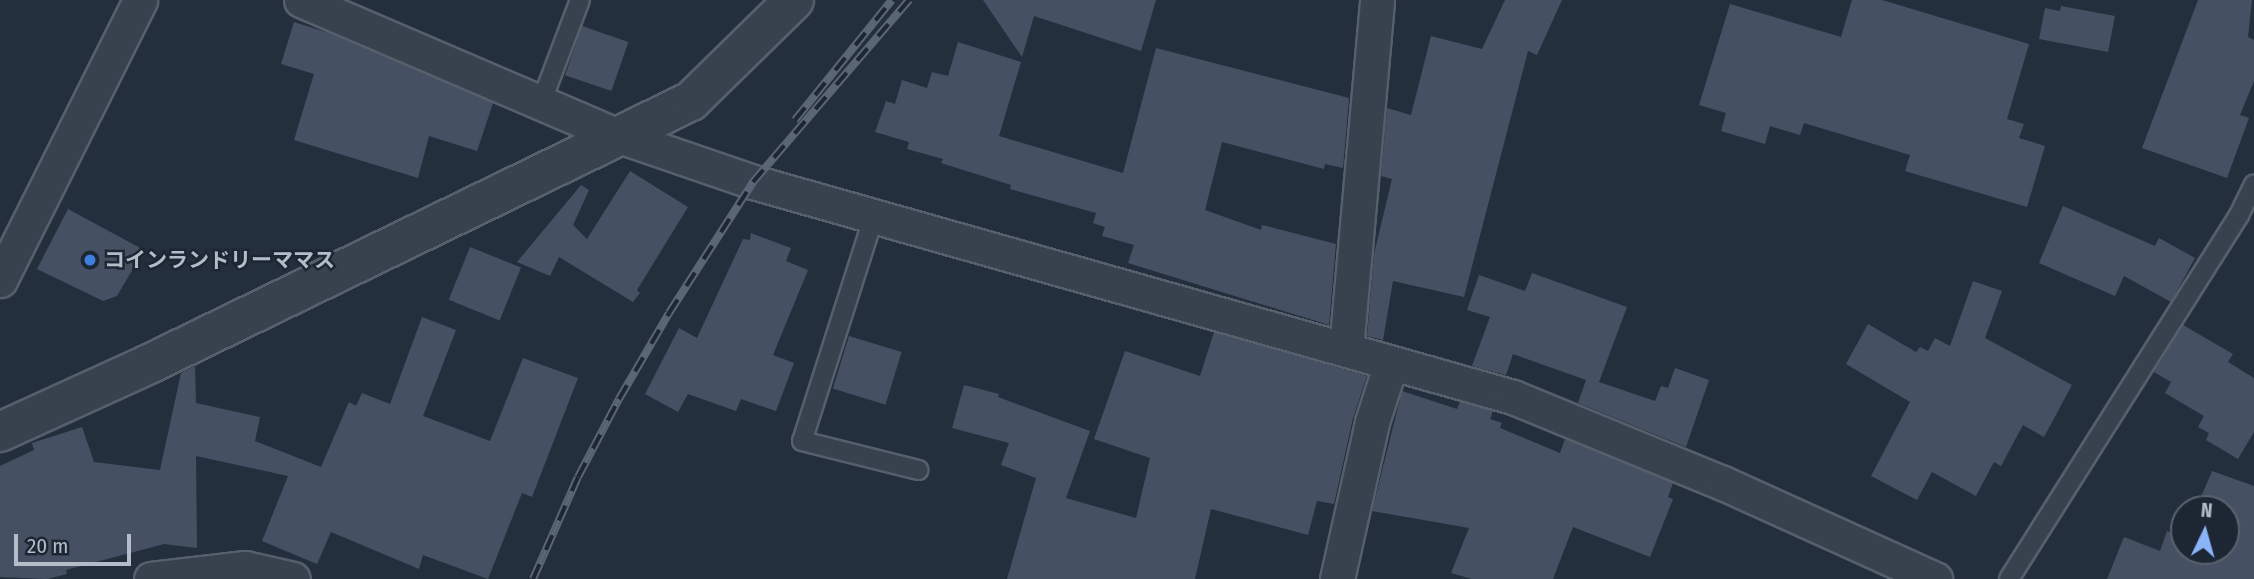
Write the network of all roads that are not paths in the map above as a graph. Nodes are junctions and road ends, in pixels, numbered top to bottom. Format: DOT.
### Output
graph roads {
  1 [pos="140,0"];
  2 [pos="300,0"];
  3 [pos="580,0"];
  4 [pos="794,0"];
  5 [pos="1377,0"];
  6 [pos="541,103"];
  7 [pos="619,136"];
  8 [pos="2254,184"];
  9 [pos="874,216"];
  10 [pos="0,280"];
  11 [pos="1346,349"];
  12 [pos="1391,362"];
  13 [pos="0,432"];
  14 [pos="918,470"];
  15 [pos="1924,577"];
  16 [pos="282,578"];
  17 [pos="151,579"];
  18 [pos="1337,579"];
  19 [pos="2009,579"];
  1 -- 10 [label="street"];
  2 -- 6 [label="street"];
  3 -- 6 [label="lane"];
  4 -- 7 [label="street"];
  5 -- 11 [label="street"];
  6 -- 7 [label="street"];
  7 -- 9 [label="street"];
  7 -- 13 [label="street"];
  8 -- 19 [label="lane"];
  9 -- 11 [label="street"];
  9 -- 14 [label="lane"];
  11 -- 12 [label="street"];
  12 -- 15 [label="street"];
  12 -- 18 [label="street"];
  16 -- 17 [label="street"];
}
